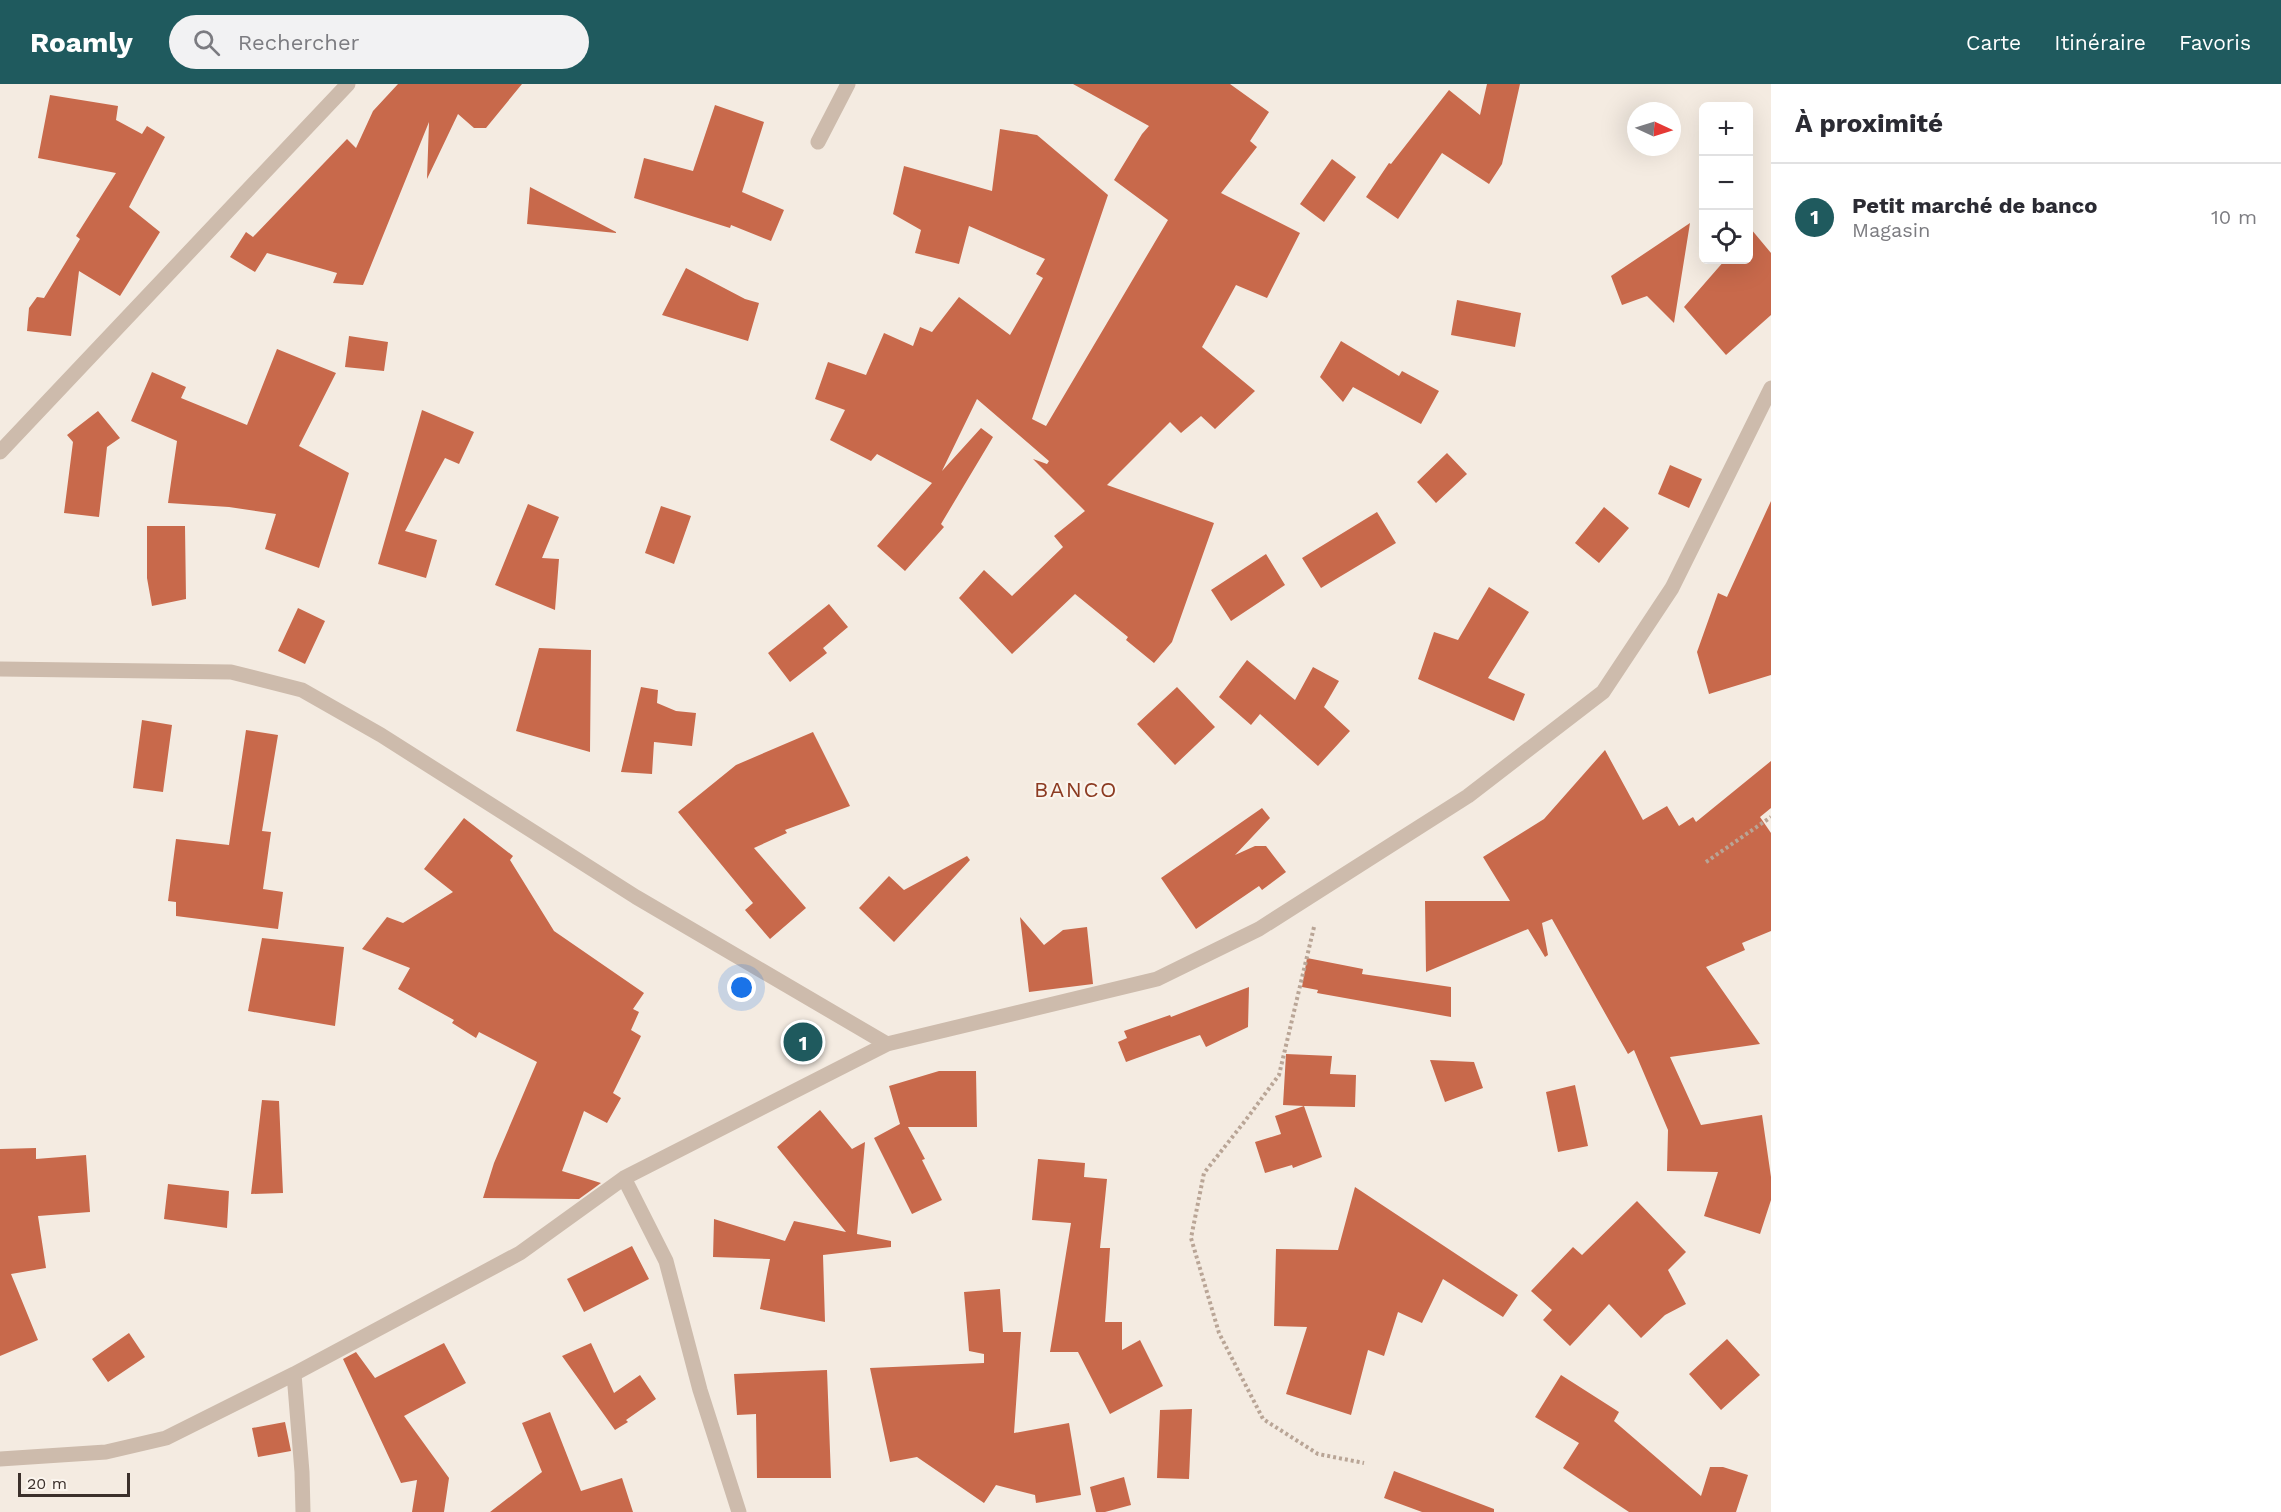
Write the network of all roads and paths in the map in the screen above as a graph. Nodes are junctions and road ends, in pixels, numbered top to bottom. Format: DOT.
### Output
graph roads {
  1 [pos="348,84"];
  2 [pos="848,84"];
  3 [pos="818,142"];
  4 [pos="1771,388"];
  5 [pos="0,452"];
  6 [pos="0,669"];
  7 [pos="1771,817"];
  8 [pos="1706,862"];
  9 [pos="1323,888"];
  10 [pos="887,1044"];
  11 [pos="624,1178"];
  12 [pos="294,1374"];
  13 [pos="0,1459"];
  14 [pos="1364,1463"];
  15 [pos="303,1512"];
  16 [pos="739,1512"];
  1 -- 5 [label="street"];
  2 -- 3 [label="street"];
  4 -- 9 [label="street"];
  6 -- 10 [label="street"];
  7 -- 8 [label="path"];
  9 -- 10 [label="street"];
  9 -- 14 [label="path"];
  10 -- 11 [label="street"];
  11 -- 12 [label="street"];
  11 -- 16 [label="street"];
  12 -- 13 [label="street"];
  12 -- 15 [label="street"];
}
